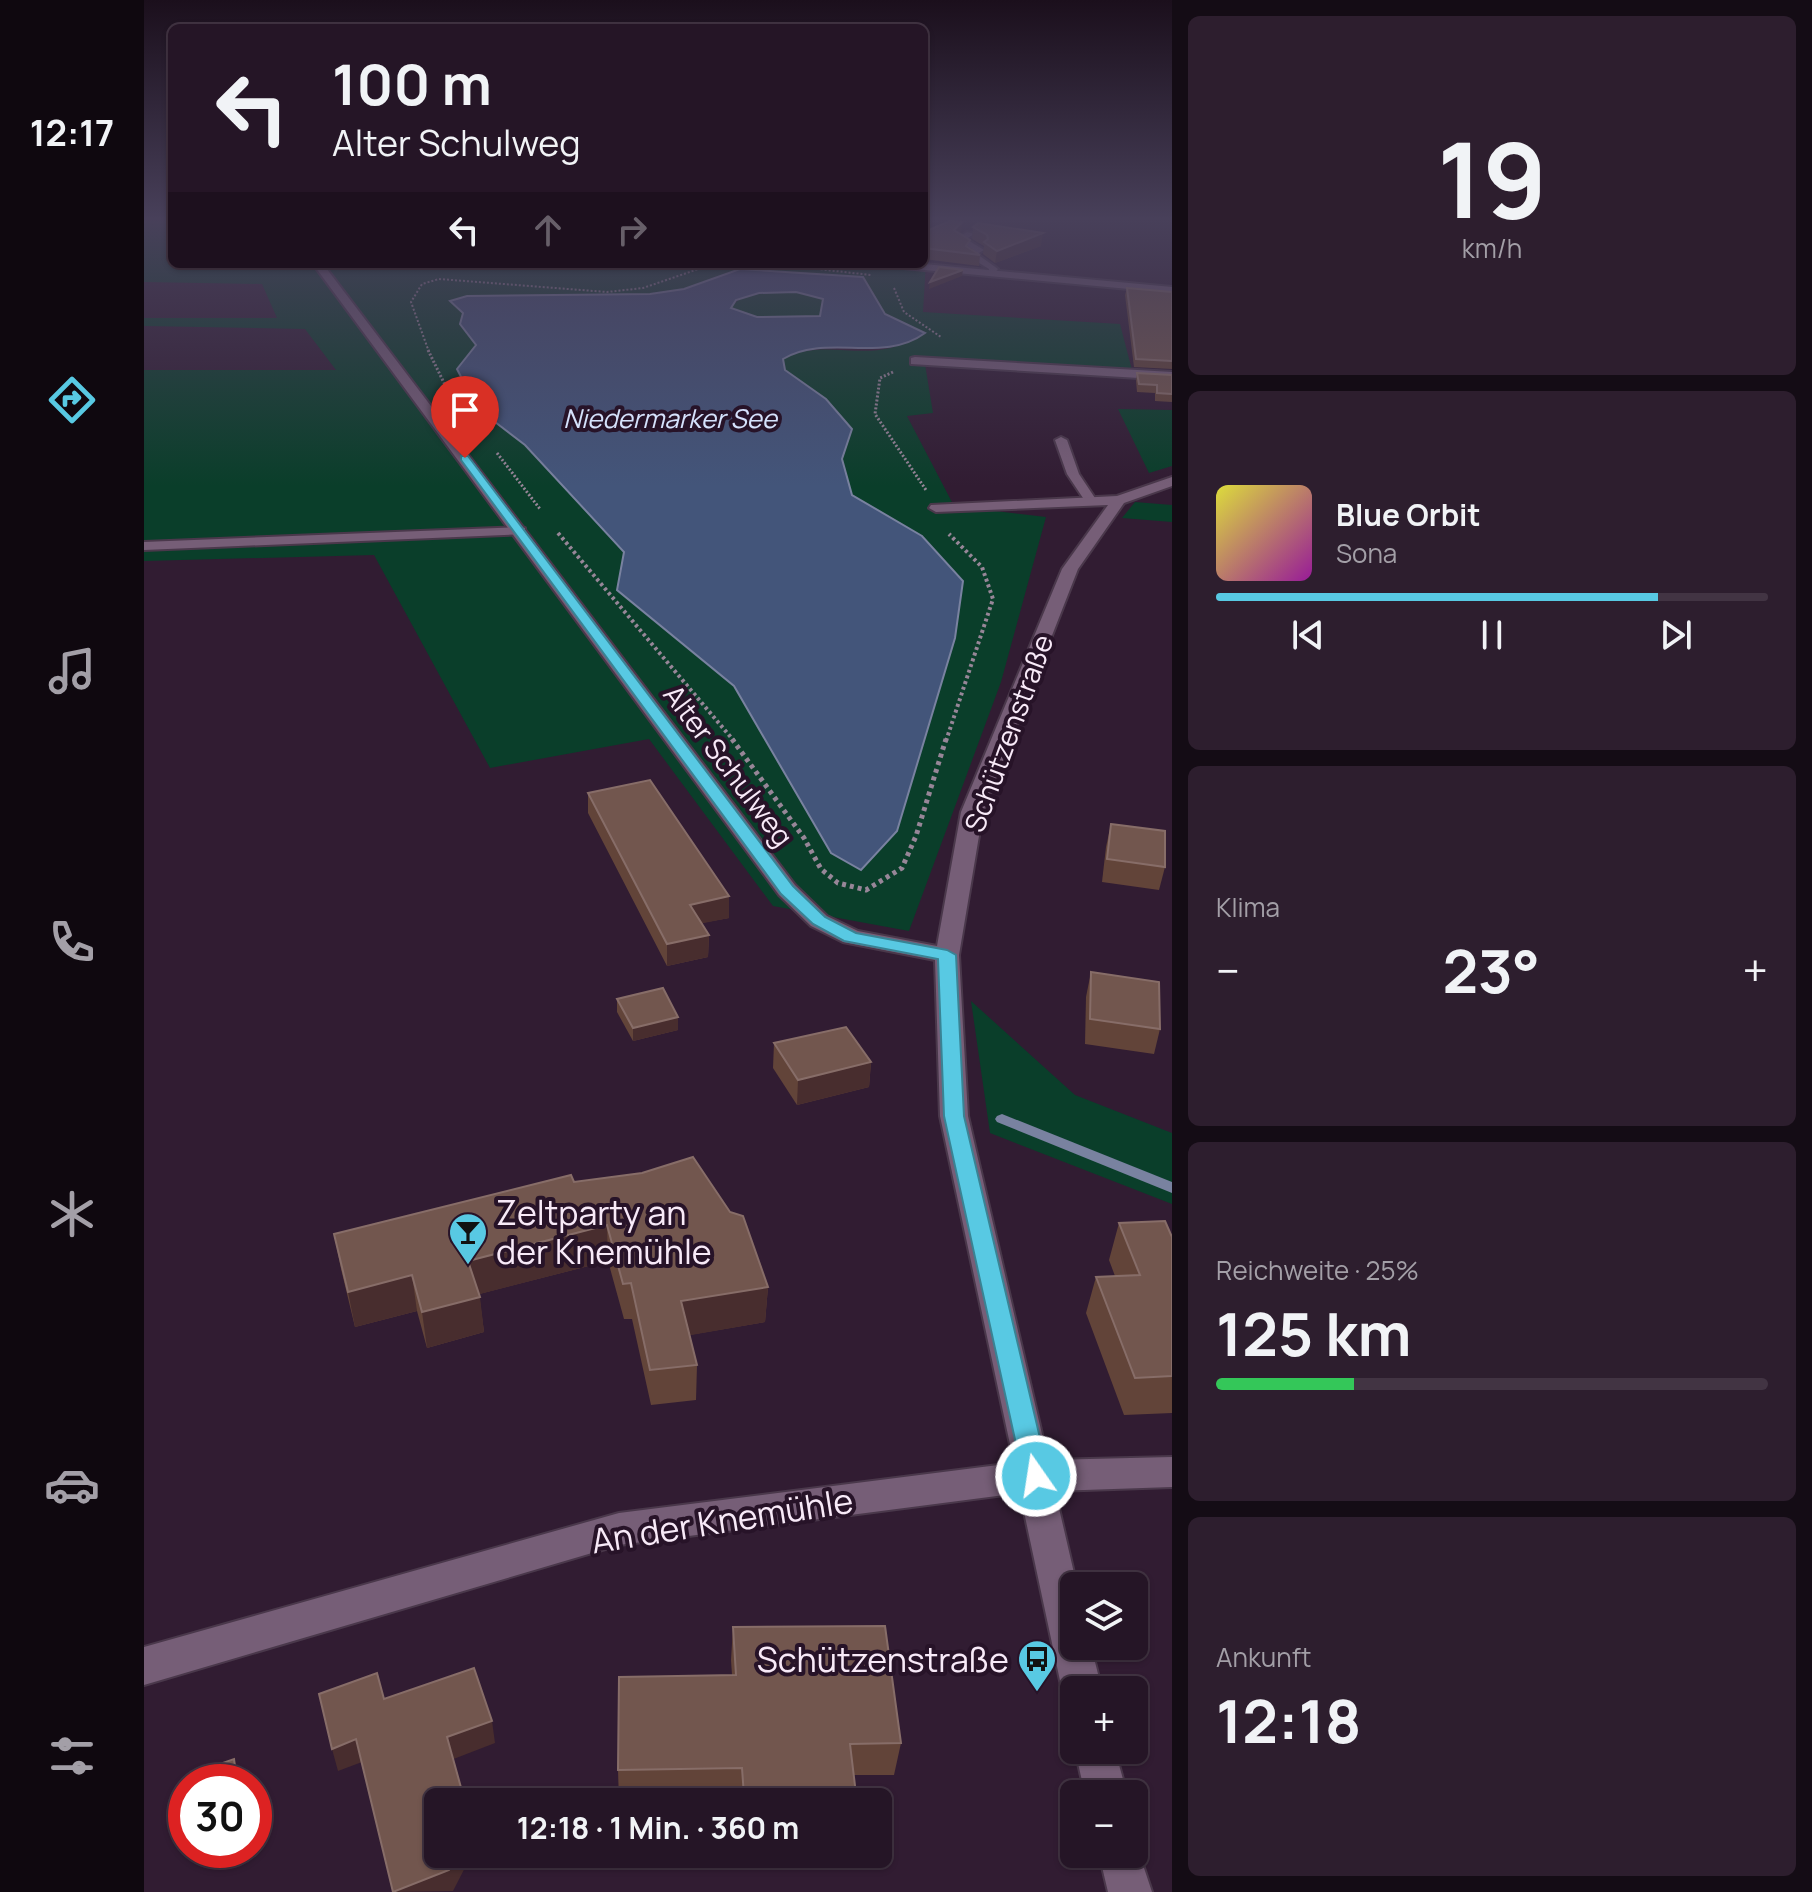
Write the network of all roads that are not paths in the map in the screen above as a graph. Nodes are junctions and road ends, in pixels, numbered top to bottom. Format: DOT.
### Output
graph roads {
  1 [pos="352,309"];
  2 [pos="915,361"];
  3 [pos="1172,376"];
  4 [pos="1061,440"];
  5 [pos="1172,481"];
  6 [pos="1119,500"];
  7 [pos="1091,501"];
  8 [pos="936,508"];
  9 [pos="520,531"];
  10 [pos="144,546"];
  11 [pos="947,955"];
  12 [pos="1172,1472"];
  13 [pos="1036,1476"];
  14 [pos="144,1666"];
  15 [pos="1079,1676"];
  16 [pos="1124,1868"];
  17 [pos="1130,1892"];
  1 -- 9 [label="street, Alter Schulweg"];
  2 -- 3 [label="street"];
  4 -- 7 [label="lane"];
  5 -- 6 [label="street"];
  6 -- 7 [label="street"];
  6 -- 11 [label="street, Schützenstraße"];
  7 -- 8 [label="street"];
  9 -- 10 [label="lane"];
  9 -- 11 [label="street, Alter Schulweg"];
  11 -- 13 [label="street, Schützenstraße"];
  12 -- 13 [label="street, An der Knemühle"];
  13 -- 14 [label="street, An der Knemühle"];
  13 -- 15 [label="street, Schützenstraße"];
  16 -- 17 [label="street"];
}
